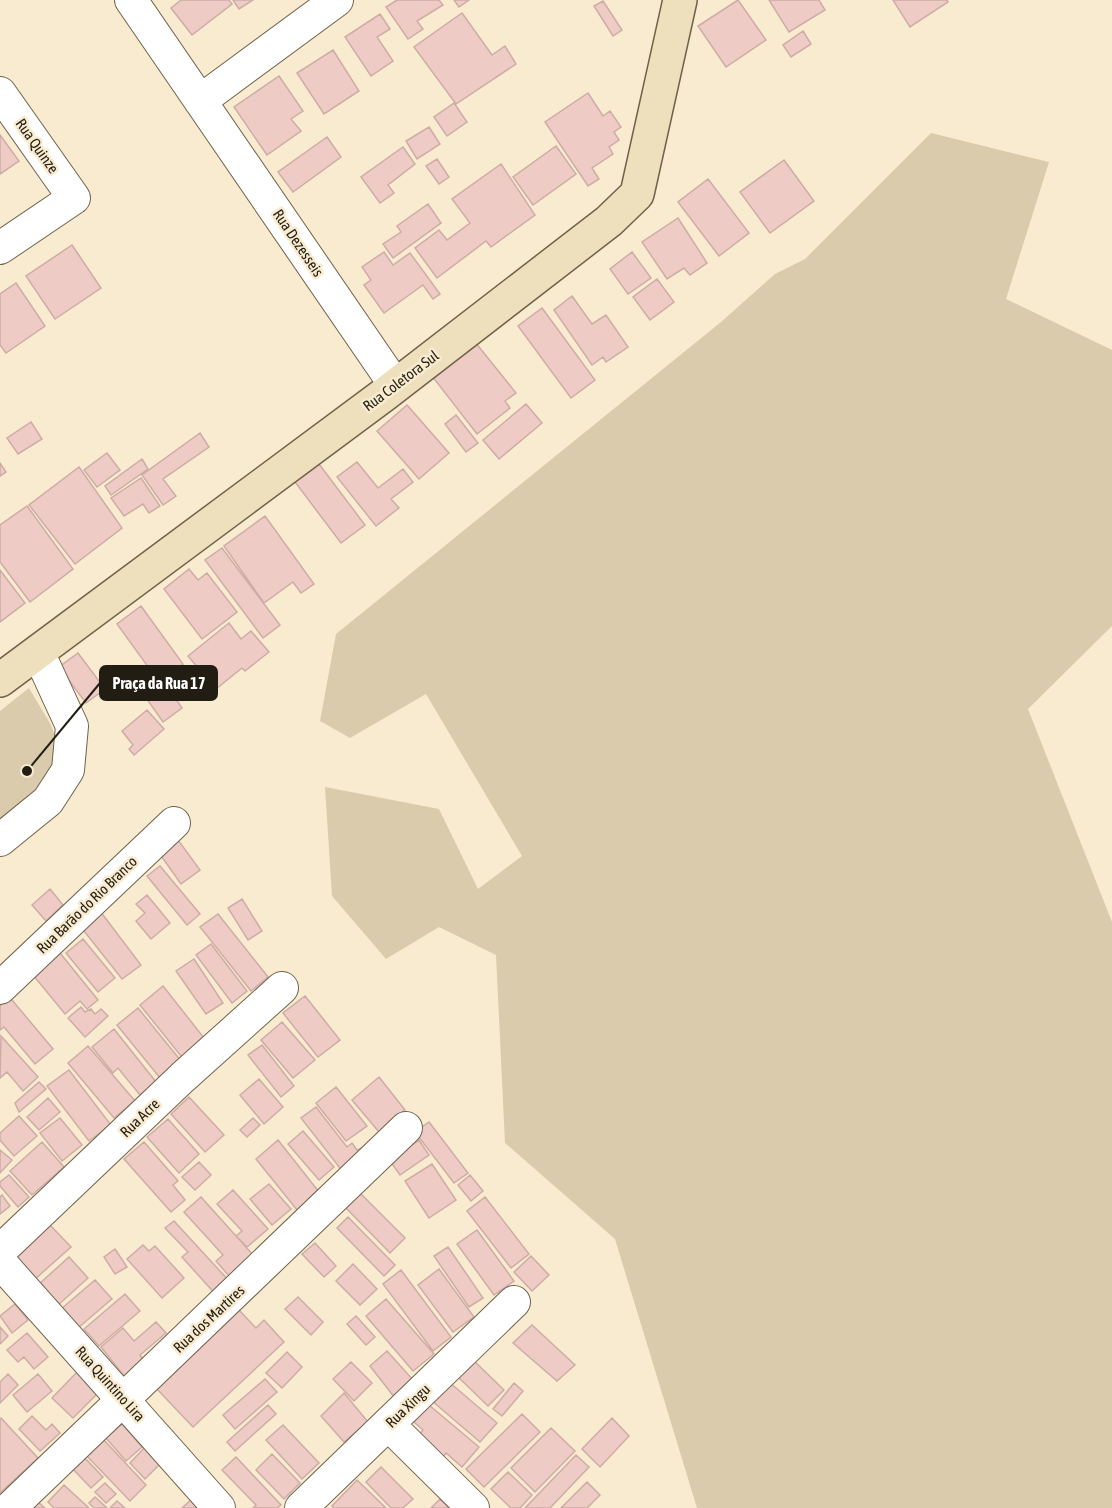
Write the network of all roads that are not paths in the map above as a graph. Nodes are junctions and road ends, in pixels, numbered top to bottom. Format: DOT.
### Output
graph roads {
  1 [pos="131,0"];
  2 [pos="337,0"];
  3 [pos="680,0"];
  4 [pos="0,93"];
  5 [pos="200,101"];
  6 [pos="0,248"];
  7 [pos="395,385"];
  8 [pos="38,652"];
  9 [pos="0,680"];
  10 [pos="174,823"];
  11 [pos="0,840"];
  12 [pos="0,988"];
  13 [pos="282,988"];
  14 [pos="406,1128"];
  15 [pos="0,1251"];
  16 [pos="0,1262"];
  17 [pos="514,1302"];
  18 [pos="124,1399"];
  19 [pos="389,1425"];
  20 [pos="10,1508"];
  21 [pos="219,1508"];
  22 [pos="301,1508"];
  23 [pos="473,1508"];
  1 -- 5 [label="street, Rua Dezesseis"];
  2 -- 5 [label="street"];
  3 -- 7 [label="street, Rua Coletora Sul"];
  4 -- 6 [label="street, Rua Quinze"];
  5 -- 7 [label="street, Rua Dezesseis"];
  7 -- 8 [label="street, Rua Coletora Sul"];
  8 -- 9 [label="street, Rua Coletora Sul"];
  8 -- 11 [label="street"];
  10 -- 12 [label="street, Rua Barão do Rio Branco"];
  13 -- 15 [label="street, Rua Acre"];
  14 -- 18 [label="street, Rua dos Martires"];
  16 -- 18 [label="street, Rua Quintino Lira"];
  17 -- 19 [label="street, Rua Xingu"];
  18 -- 20 [label="street, Rua dos Martires"];
  18 -- 21 [label="street, Rua Quintino Lira"];
  19 -- 22 [label="street, Rua Xingu"];
  19 -- 23 [label="street"];
}
